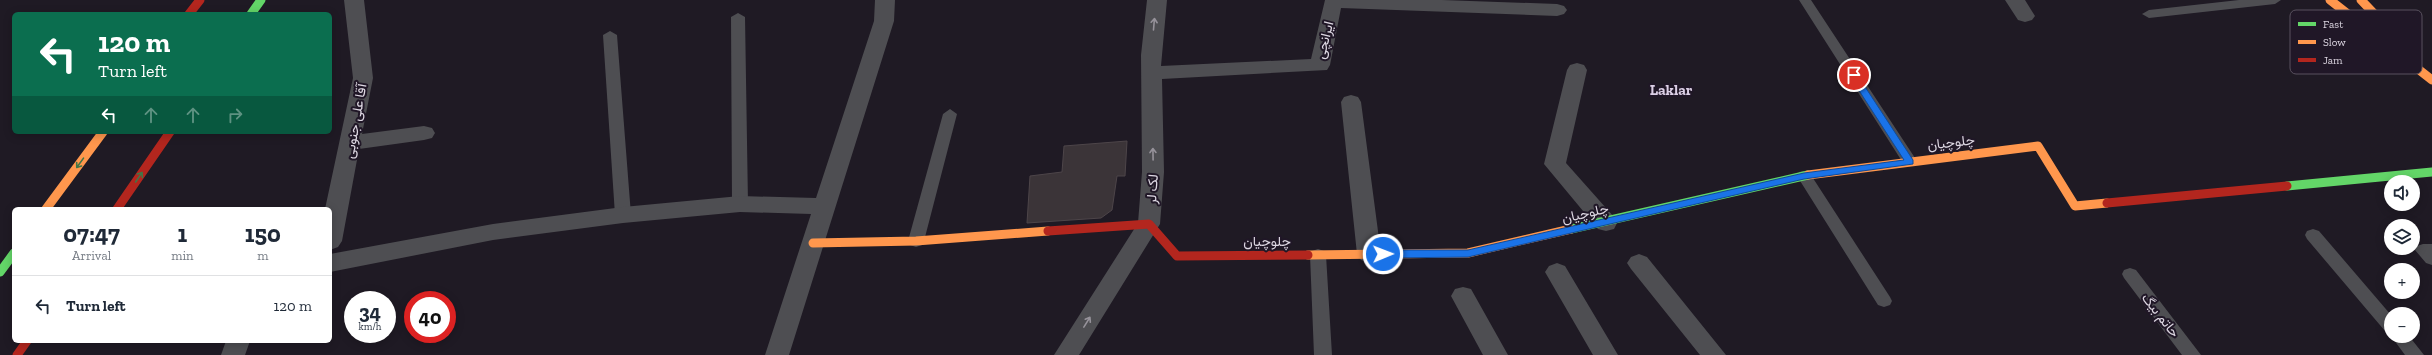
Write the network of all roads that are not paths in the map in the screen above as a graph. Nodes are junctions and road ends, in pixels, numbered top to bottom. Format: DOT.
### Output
graph roads {
  1 [pos="200,0"];
  2 [pos="261,0"];
  3 [pos="354,0"];
  4 [pos="885,0"];
  5 [pos="1157,0"];
  6 [pos="1805,0"];
  7 [pos="2275,0"];
  8 [pos="2330,0"];
  9 [pos="2361,0"];
  10 [pos="1558,10"];
  11 [pos="2343,10"];
  12 [pos="2370,10"];
  13 [pos="191,12"];
  14 [pos="252,12"];
  15 [pos="2149,14"];
  16 [pos="738,17"];
  17 [pos="610,35"];
  18 [pos="2422,64"];
  19 [pos="1577,70"];
  20 [pos="2422,72"];
  21 [pos="1152,73"];
  22 [pos="2432,75"];
  23 [pos="2432,80"];
  24 [pos="1351,102"];
  25 [pos="950,114"];
  26 [pos="424,133"];
  27 [pos="102,134"];
  28 [pos="169,134"];
  29 [pos="351,143"];
  30 [pos="1910,162"];
  31 [pos="2432,172"];
  32 [pos="1804,176"];
  33 [pos="740,204"];
  34 [pos="825,206"];
  35 [pos="47,207"];
  36 [pos="118,207"];
  37 [pos="623,215"];
  38 [pos="1606,223"];
  39 [pos="1149,224"];
  40 [pos="332,232"];
  41 [pos="2313,235"];
  42 [pos="916,241"];
  43 [pos="813,243"];
  44 [pos="2432,250"];
  45 [pos="1369,254"];
  46 [pos="1318,255"];
  47 [pos="12,256"];
  48 [pos="2432,259"];
  49 [pos="332,263"];
  50 [pos="1639,263"];
  51 [pos="0,272"];
  52 [pos="1557,272"];
  53 [pos="2130,274"];
  54 [pos="1463,296"];
  55 [pos="1884,301"];
  56 [pos="2384,318"];
  57 [pos="25,343"];
  58 [pos="237,343"];
  59 [pos="2405,343"];
  60 [pos="17,355"];
  61 [pos="233,355"];
  62 [pos="777,355"];
  63 [pos="1066,355"];
  64 [pos="1322,355"];
  65 [pos="1496,355"];
  66 [pos="1606,355"];
  67 [pos="1714,355"];
  68 [pos="2192,355"];
  69 [pos="2415,355"];
  1 -- 13 [label="street"];
  2 -- 14 [label="street"];
  3 -- 29 [label="street, آقا علی جنوبی"];
  4 -- 34 [label="street"];
  21 -- 5 [label="street, لک لر, one-way"];
  6 -- 30 [label="lane"];
  7 -- 15 [label="lane"];
  8 -- 11 [label="street"];
  9 -- 12 [label="street"];
  10 -- 21 [label="street, ایرانچی"];
  16 -- 33 [label="lane"];
  17 -- 37 [label="lane"];
  18 -- 22 [label="street"];
  19 -- 38 [label="street"];
  20 -- 23 [label="street"];
  39 -- 21 [label="street, لک لر, one-way"];
  24 -- 45 [label="street"];
  25 -- 42 [label="lane"];
  26 -- 29 [label="street"];
  27 -- 35 [label="street, one-way"];
  36 -- 28 [label="street, one-way"];
  29 -- 40 [label="street, آقا علی جنوبی"];
  30 -- 31 [label="street, چلوچیان"];
  30 -- 32 [label="street, چلوچیان"];
  32 -- 38 [label="street, چلوچیان"];
  32 -- 55 [label="lane"];
  33 -- 34 [label="street"];
  33 -- 37 [label="street"];
  34 -- 43 [label="street"];
  37 -- 49 [label="street"];
  38 -- 45 [label="street, چلوچیان"];
  39 -- 42 [label="street"];
  39 -- 46 [label="street, چلوچیان"];
  63 -- 39 [label="street, لک لر, one-way"];
  41 -- 56 [label="lane"];
  42 -- 43 [label="street"];
  43 -- 62 [label="street"];
  44 -- 48 [label="lane"];
  45 -- 46 [label="street, چلوچیان"];
  46 -- 64 [label="lane"];
  47 -- 51 [label="street"];
  50 -- 67 [label="street"];
  52 -- 66 [label="street"];
  53 -- 68 [label="lane, حاتم بیگ"];
  54 -- 65 [label="street"];
  57 -- 60 [label="street"];
  58 -- 61 [label="street"];
  59 -- 69 [label="lane"];
}
